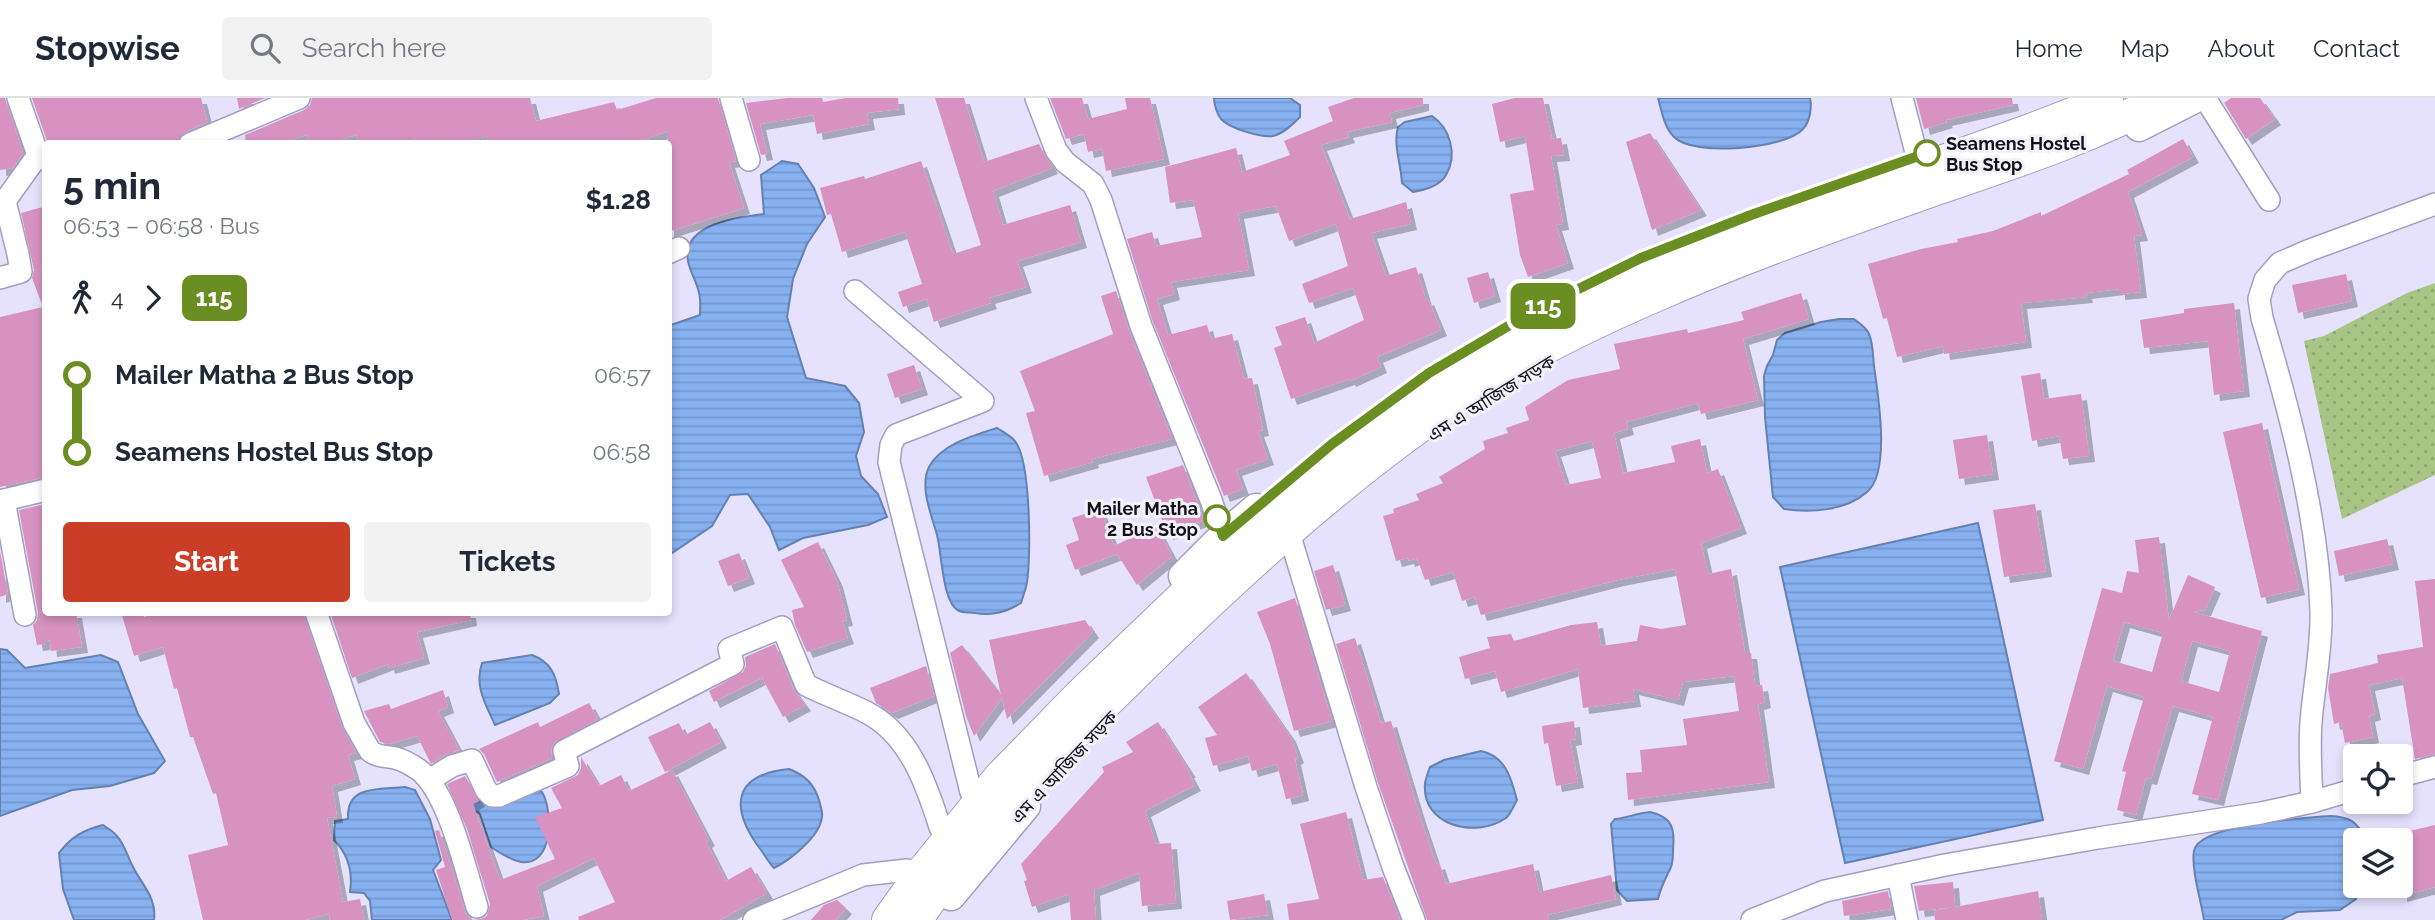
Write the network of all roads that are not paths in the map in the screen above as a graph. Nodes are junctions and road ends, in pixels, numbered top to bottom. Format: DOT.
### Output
graph roads {
  1 [pos="18,98"];
  2 [pos="299,98"];
  3 [pos="731,98"];
  4 [pos="1036,98"];
  5 [pos="1902,98"];
  6 [pos="2080,98"];
  7 [pos="2107,98"];
  8 [pos="2163,98"];
  9 [pos="2196,98"];
  10 [pos="2205,98"];
  11 [pos="199,140"];
  12 [pos="1917,156"];
  13 [pos="41,158"];
  14 [pos="749,160"];
  15 [pos="2269,200"];
  16 [pos="2435,204"];
  17 [pos="0,278"];
  18 [pos="855,291"];
  19 [pos="42,491"];
  20 [pos="2,500"];
  21 [pos="1223,536"];
  22 [pos="1292,543"];
  23 [pos="26,615"];
  24 [pos="317,616"];
  25 [pos="2435,767"];
  26 [pos="2413,772"];
  27 [pos="430,779"];
  28 [pos="971,793"];
  29 [pos="2343,793"];
  30 [pos="2312,802"];
  31 [pos="940,827"];
  32 [pos="907,870"];
  33 [pos="1898,875"];
  34 [pos="477,907"];
  35 [pos="754,920"];
  36 [pos="872,920"];
  37 [pos="888,920"];
  38 [pos="916,920"];
  39 [pos="934,920"];
  40 [pos="1414,920"];
  41 [pos="1752,920"];
  42 [pos="1907,920"];
  1 -- 13 [label="street"];
  2 -- 11 [label="street"];
  3 -- 14 [label="street"];
  4 -- 21 [label="street"];
  5 -- 12 [label="street"];
  6 -- 12 [label="main road"];
  7 -- 37 [label="highway"];
  8 -- 38 [label="highway"];
  9 -- 22 [label="main road, এম এ আজিজ সড়ক"];
  10 -- 15 [label="street"];
  12 -- 21 [label="main road"];
  13 -- 17 [label="street"];
  16 -- 30 [label="street"];
  18 -- 28 [label="street"];
  19 -- 20 [label="street"];
  20 -- 23 [label="street"];
  21 -- 28 [label="main road"];
  22 -- 39 [label="main road, এম এ আজিজ সড়ক"];
  22 -- 40 [label="street"];
  24 -- 27 [label="street"];
  25 -- 26 [label="street"];
  27 -- 31 [label="street"];
  27 -- 34 [label="street"];
  28 -- 31 [label="main road"];
  29 -- 30 [label="street"];
  30 -- 33 [label="street"];
  31 -- 32 [label="main road"];
  32 -- 35 [label="street"];
  32 -- 36 [label="main road"];
  33 -- 41 [label="street"];
  33 -- 42 [label="street"];
}
